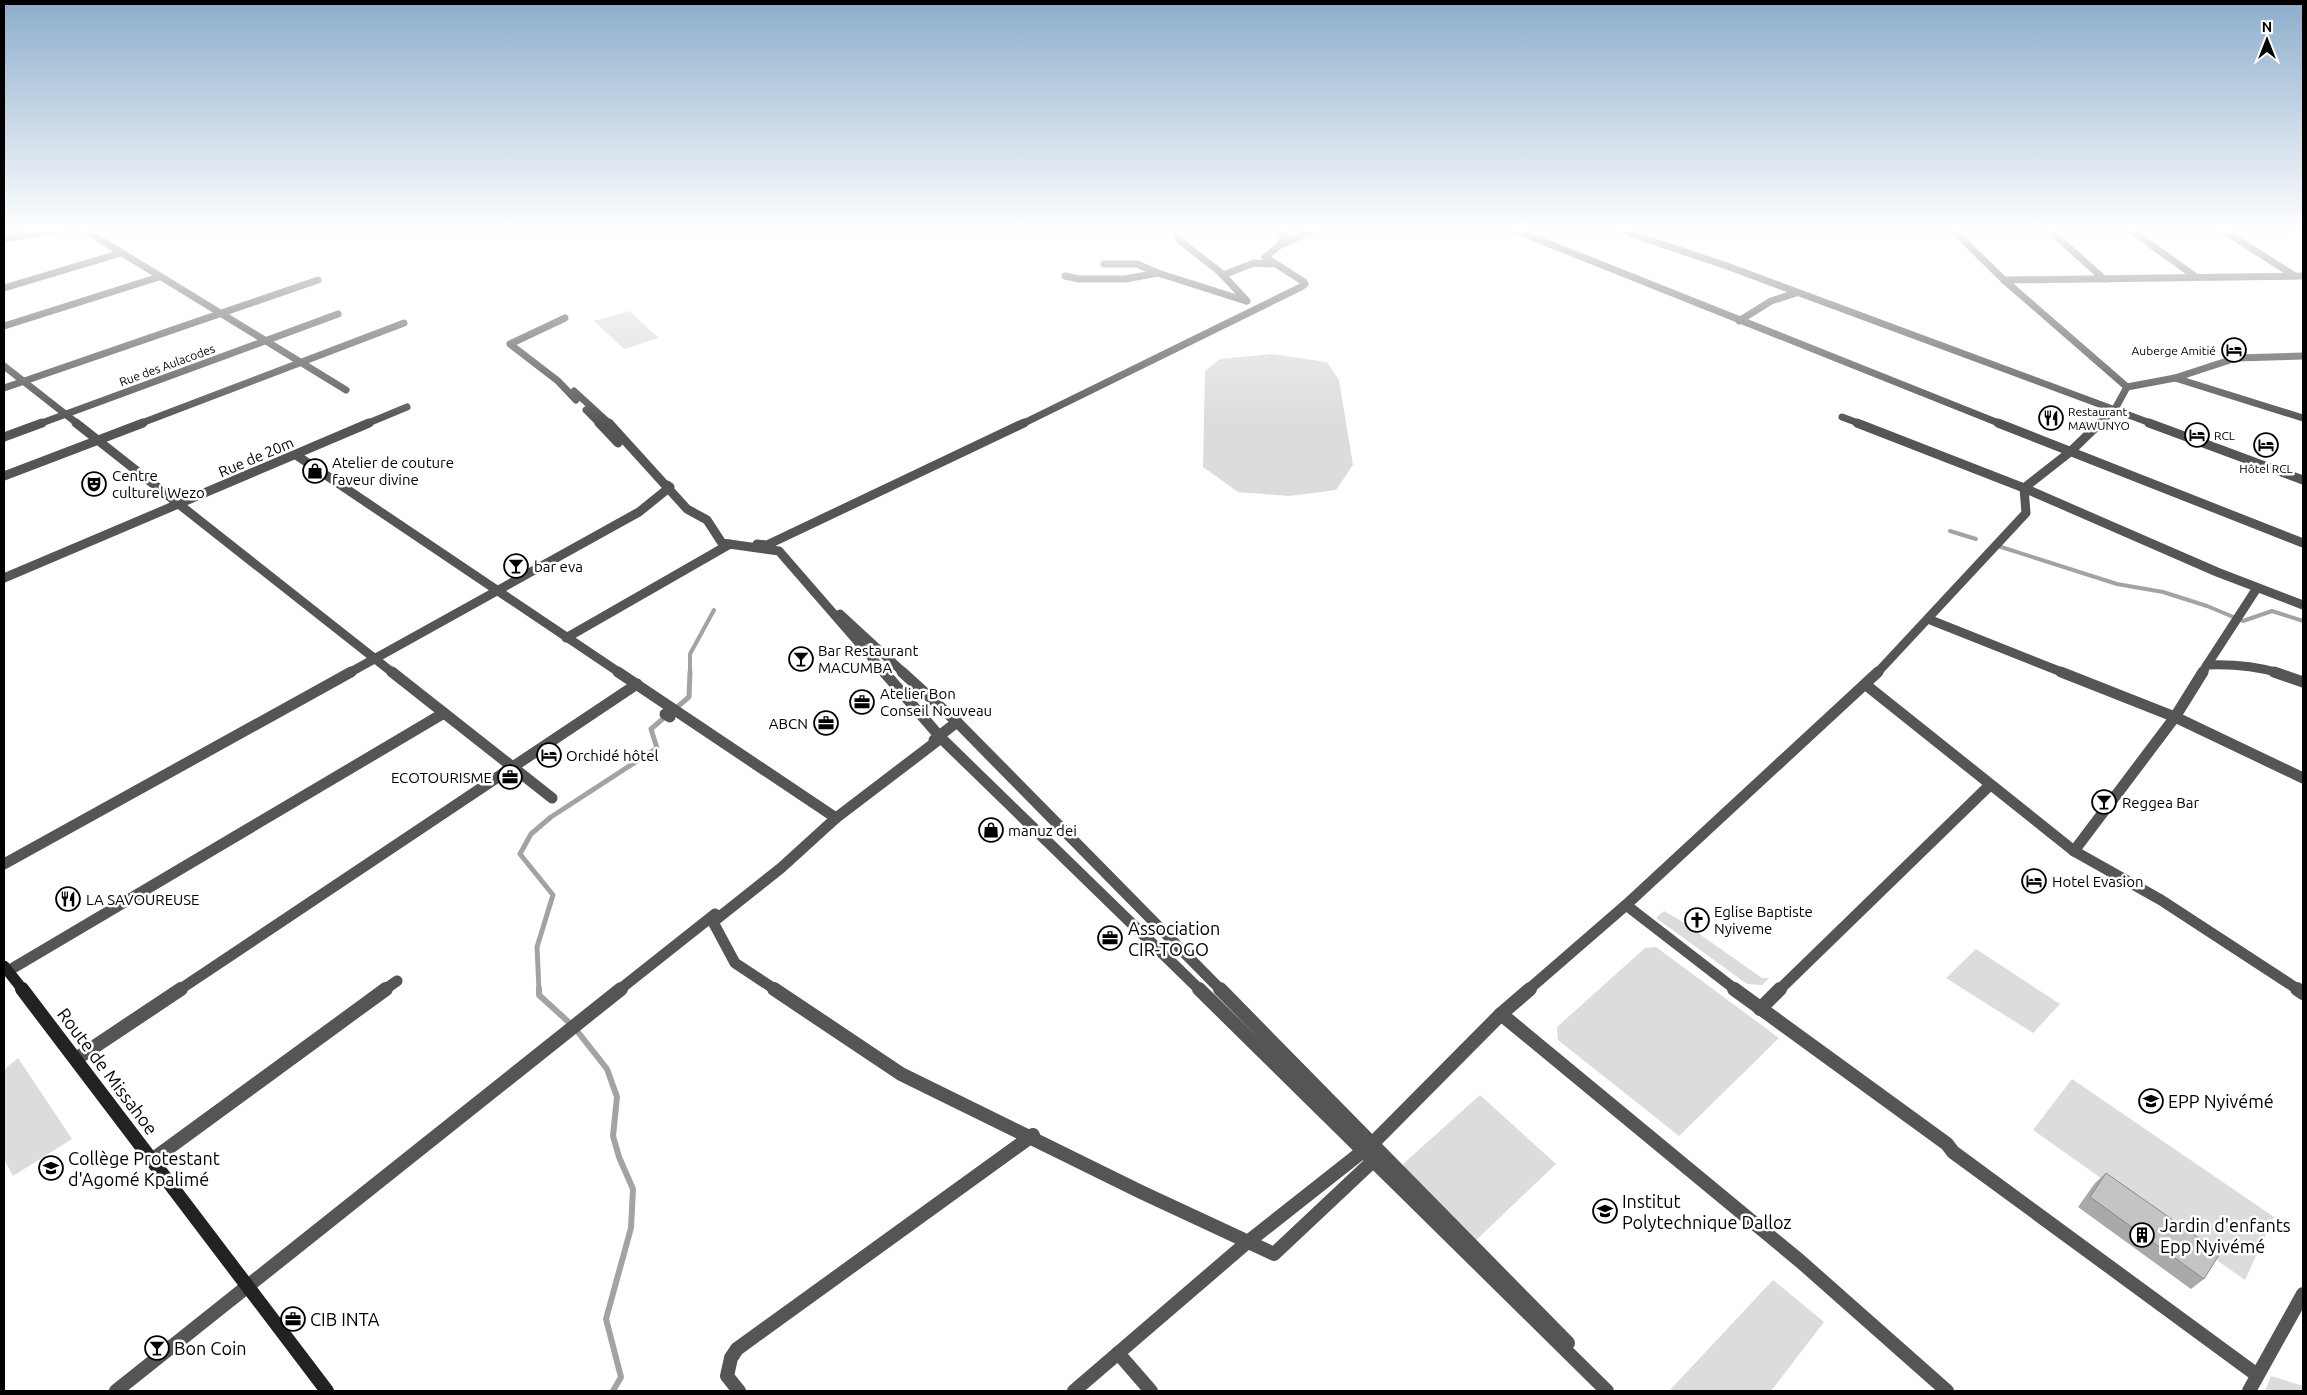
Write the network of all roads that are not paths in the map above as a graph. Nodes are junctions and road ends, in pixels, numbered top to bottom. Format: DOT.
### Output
graph roads {
  1 [pos="105,294"];
  2 [pos="187,294"];
  3 [pos="277,294"];
  4 [pos="1219,294"];
  5 [pos="1241,294"];
  6 [pos="1286,294"];
  7 [pos="1673,294"];
  8 [pos="1793,294"];
  9 [pos="1799,294"];
  10 [pos="2020,294"];
  11 [pos="1246,300"];
  12 [pos="1257,310"];
  13 [pos="220,314"];
  14 [pos="338,314"];
  15 [pos="564,318"];
  16 [pos="1740,321"];
  17 [pos="404,323"];
  18 [pos="4,326"];
  19 [pos="264,341"];
  20 [pos="2303,356"];
  21 [pos="300,363"];
  22 [pos="4,366"];
  23 [pos="2175,378"];
  24 [pos="23,381"];
  25 [pos="2127,387"];
  26 [pos="4,388"];
  27 [pos="346,390"];
  28 [pos="574,392"];
  29 [pos="407,407"];
  30 [pos="2115,409"];
  31 [pos="65,414"];
  32 [pos="1842,417"];
  33 [pos="2303,418"];
  34 [pos="4,436"];
  35 [pos="98,440"];
  36 [pos="2070,452"];
  37 [pos="296,455"];
  38 [pos="4,476"];
  39 [pos="2303,480"];
  40 [pos="2024,488"];
  41 [pos="179,504"];
  42 [pos="2303,543"];
  43 [pos="767,545"];
  44 [pos="4,578"];
  45 [pos="2257,588"];
  46 [pos="497,591"];
  47 [pos="2303,605"];
  48 [pos="1928,619"];
  49 [pos="566,638"];
  50 [pos="374,658"];
  51 [pos="2207,665"];
  52 [pos="2303,682"];
  53 [pos="637,684"];
  54 [pos="1866,686"];
  55 [pos="444,713"];
  56 [pos="2175,717"];
  57 [pos="957,722"];
  58 [pos="941,738"];
  59 [pos="512,767"];
  60 [pos="2303,778"];
  61 [pos="1990,785"];
  62 [pos="552,798"];
  63 [pos="836,818"];
  64 [pos="2074,851"];
  65 [pos="4,864"];
  66 [pos="1626,906"];
  67 [pos="6,968"];
  68 [pos="753,979"];
  69 [pos="397,981"];
  70 [pos="2303,993"];
  71 [pos="1760,1009"];
  72 [pos="1501,1014"];
  73 [pos="76,1059"];
  74 [pos="1034,1135"];
  75 [pos="1372,1144"];
  76 [pos="152,1160"];
  77 [pos="1374,1160"];
  78 [pos="1244,1245"];
  79 [pos="248,1286"];
  80 [pos="2303,1294"];
  81 [pos="1118,1353"];
  82 [pos="2257,1375"];
  83 [pos="116,1391"];
  84 [pos="327,1391"];
  85 [pos="739,1391"];
  86 [pos="1074,1391"];
  87 [pos="1151,1391"];
  88 [pos="1606,1391"];
  89 [pos="1615,1391"];
  90 [pos="1947,1391"];
  91 [pos="2249,1391"];
  1 -- 18 [label="street"];
  2 -- 13 [label="street"];
  3 -- 13 [label="street"];
  4 -- 11 [label="street"];
  5 -- 11 [label="street"];
  6 -- 12 [label="street"];
  7 -- 16 [label="street"];
  8 -- 16 [label="street"];
  9 -- 30 [label="street"];
  10 -- 25 [label="street"];
  11 -- 12 [label="street"];
  12 -- 43 [label="street"];
  13 -- 19 [label="street"];
  13 -- 24 [label="street"];
  14 -- 19 [label="street, Rue des Aulacodes"];
  15 -- 46 [label="street"];
  16 -- 36 [label="street"];
  17 -- 21 [label="street"];
  19 -- 21 [label="street"];
  19 -- 31 [label="street, Rue des Aulacodes"];
  20 -- 23 [label="street"];
  21 -- 27 [label="street"];
  21 -- 35 [label="street"];
  22 -- 24 [label="street"];
  23 -- 25 [label="street"];
  23 -- 33 [label="street"];
  24 -- 26 [label="street"];
  24 -- 31 [label="street"];
  25 -- 30 [label="street"];
  28 -- 58 [label="street"];
  29 -- 37 [label="street, Rue de 20m"];
  30 -- 36 [label="street"];
  30 -- 39 [label="street"];
  31 -- 34 [label="street, Rue des Aulacodes"];
  31 -- 35 [label="street"];
  32 -- 40 [label="street"];
  35 -- 38 [label="street"];
  35 -- 41 [label="street"];
  36 -- 40 [label="street"];
  36 -- 42 [label="street"];
  37 -- 41 [label="street, Rue de 20m"];
  37 -- 46 [label="street"];
  40 -- 45 [label="street"];
  40 -- 48 [label="street"];
  41 -- 44 [label="street, Rue de 20m"];
  41 -- 50 [label="street"];
  43 -- 49 [label="street"];
  43 -- 57 [label="street"];
  45 -- 47 [label="street"];
  45 -- 51 [label="street"];
  46 -- 49 [label="street"];
  46 -- 50 [label="street"];
  48 -- 54 [label="street"];
  48 -- 56 [label="street"];
  49 -- 53 [label="street"];
  50 -- 55 [label="street"];
  50 -- 65 [label="street"];
  51 -- 52 [label="street"];
  51 -- 56 [label="street"];
  53 -- 59 [label="street"];
  53 -- 63 [label="street"];
  54 -- 61 [label="street"];
  54 -- 66 [label="street"];
  55 -- 59 [label="street"];
  55 -- 67 [label="street"];
  56 -- 60 [label="street"];
  56 -- 64 [label="street"];
  57 -- 63 [label="street"];
  57 -- 75 [label="street"];
  58 -- 63 [label="street"];
  58 -- 77 [label="street"];
  59 -- 62 [label="street"];
  59 -- 73 [label="street"];
  61 -- 64 [label="street"];
  61 -- 71 [label="street"];
  63 -- 77 [label="street"];
  63 -- 79 [label="street"];
  64 -- 70 [label="street"];
  66 -- 71 [label="street"];
  66 -- 72 [label="street"];
  67 -- 73 [label="main road, Route de Missahoe"];
  68 -- 74 [label="street"];
  69 -- 76 [label="street"];
  71 -- 82 [label="street"];
  72 -- 75 [label="street"];
  72 -- 90 [label="street"];
  73 -- 76 [label="main road, Route de Missahoe"];
  74 -- 78 [label="street"];
  74 -- 85 [label="street"];
  75 -- 78 [label="street"];
  75 -- 89 [label="street"];
  76 -- 79 [label="main road, Route de Missahoe"];
  77 -- 88 [label="street"];
  78 -- 81 [label="street"];
  79 -- 83 [label="street"];
  79 -- 84 [label="main road, Route de Missahoe"];
  80 -- 82 [label="street"];
  81 -- 86 [label="street"];
  81 -- 87 [label="street"];
  82 -- 91 [label="street"];
}
